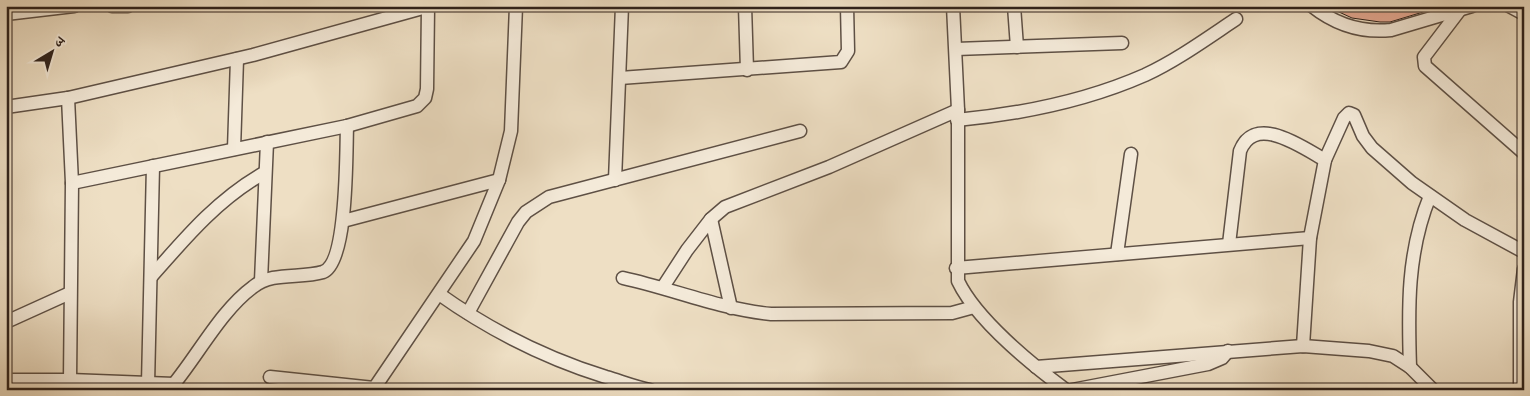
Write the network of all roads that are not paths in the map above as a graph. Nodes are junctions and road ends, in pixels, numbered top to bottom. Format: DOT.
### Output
graph roads {
  1 [pos="74,6"];
  2 [pos="112,6"];
  3 [pos="128,6"];
  4 [pos="429,6"];
  5 [pos="516,6"];
  6 [pos="622,6"];
  7 [pos="745,6"];
  8 [pos="847,6"];
  9 [pos="953,6"];
  10 [pos="1014,6"];
  11 [pos="1312,6"];
  12 [pos="1472,6"];
  13 [pos="1509,6"];
  14 [pos="1459,10"];
  15 [pos="6,14"];
  16 [pos="1524,14"];
  17 [pos="1236,19"];
  18 [pos="1122,43"];
  19 [pos="1017,47"];
  20 [pos="956,49"];
  21 [pos="237,59"];
  22 [pos="747,70"];
  23 [pos="620,78"];
  24 [pos="68,98"];
  25 [pos="6,107"];
  26 [pos="958,115"];
  27 [pos="347,126"];
  28 [pos="800,131"];
  29 [pos="267,142"];
  30 [pos="234,149"];
  31 [pos="1524,152"];
  32 [pos="1131,154"];
  33 [pos="1325,160"];
  34 [pos="153,166"];
  35 [pos="264,173"];
  36 [pos="499,180"];
  37 [pos="615,180"];
  38 [pos="72,183"];
  39 [pos="1430,196"];
  40 [pos="711,219"];
  41 [pos="343,221"];
  42 [pos="1310,238"];
  43 [pos="1229,244"];
  44 [pos="1524,252"];
  45 [pos="1117,254"];
  46 [pos="956,268"];
  47 [pos="1524,269"];
  48 [pos="152,277"];
  49 [pos="623,278"];
  50 [pos="261,282"];
  51 [pos="663,287"];
  52 [pos="70,293"];
  53 [pos="439,294"];
  54 [pos="974,307"];
  55 [pos="732,308"];
  56 [pos="468,313"];
  57 [pos="6,322"];
  58 [pos="1522,333"];
  59 [pos="1303,346"];
  60 [pos="1228,351"];
  61 [pos="1036,367"];
  62 [pos="1410,367"];
  63 [pos="270,378"];
  64 [pos="6,380"];
  65 [pos="70,380"];
  66 [pos="148,384"];
  67 [pos="171,387"];
  68 [pos="323,387"];
  69 [pos="374,389"];
  70 [pos="650,390"];
  71 [pos="1066,390"];
  72 [pos="1072,390"];
  73 [pos="1433,390"];
  74 [pos="1520,390"];
  1 -- 15 [label="street"];
  2 -- 3 [label="street"];
  4 -- 21 [label="street"];
  4 -- 27 [label="street"];
  5 -- 36 [label="street"];
  6 -- 23 [label="street"];
  7 -- 22 [label="street"];
  8 -- 22 [label="street"];
  9 -- 20 [label="street"];
  10 -- 19 [label="street"];
  11 -- 14 [label="street"];
  12 -- 14 [label="street"];
  13 -- 16 [label="street"];
  14 -- 31 [label="street"];
  17 -- 26 [label="street"];
  18 -- 19 [label="street"];
  19 -- 20 [label="street"];
  20 -- 26 [label="street"];
  21 -- 24 [label="street"];
  21 -- 30 [label="street"];
  22 -- 23 [label="street"];
  23 -- 37 [label="street"];
  24 -- 25 [label="street"];
  24 -- 38 [label="street"];
  26 -- 40 [label="street"];
  26 -- 46 [label="street"];
  27 -- 29 [label="street"];
  27 -- 41 [label="street"];
  28 -- 37 [label="street"];
  29 -- 30 [label="street"];
  29 -- 35 [label="street"];
  30 -- 34 [label="street"];
  32 -- 45 [label="street"];
  33 -- 39 [label="street"];
  33 -- 42 [label="street"];
  33 -- 43 [label="street"];
  34 -- 38 [label="street"];
  34 -- 48 [label="street"];
  35 -- 48 [label="street"];
  35 -- 50 [label="street"];
  36 -- 41 [label="street"];
  36 -- 53 [label="street"];
  37 -- 56 [label="street"];
  38 -- 52 [label="street"];
  39 -- 44 [label="street"];
  39 -- 62 [label="street"];
  40 -- 51 [label="street"];
  40 -- 55 [label="street"];
  41 -- 50 [label="street"];
  42 -- 43 [label="street"];
  42 -- 59 [label="street"];
  43 -- 45 [label="street"];
  45 -- 46 [label="street"];
  46 -- 54 [label="street"];
  47 -- 58 [label="street"];
  48 -- 66 [label="street"];
  49 -- 51 [label="street"];
  50 -- 67 [label="street"];
  51 -- 55 [label="street"];
  52 -- 57 [label="street"];
  52 -- 65 [label="street"];
  53 -- 56 [label="street"];
  53 -- 69 [label="street"];
  54 -- 55 [label="street"];
  54 -- 61 [label="street"];
  56 -- 70 [label="street"];
  58 -- 74 [label="street"];
  59 -- 60 [label="street"];
  59 -- 62 [label="street"];
  60 -- 61 [label="street"];
  60 -- 72 [label="street"];
  61 -- 71 [label="street"];
  62 -- 73 [label="street"];
  63 -- 68 [label="street"];
  64 -- 65 [label="street"];
  65 -- 66 [label="street"];
  66 -- 67 [label="street"];
  68 -- 69 [label="street"];
}
